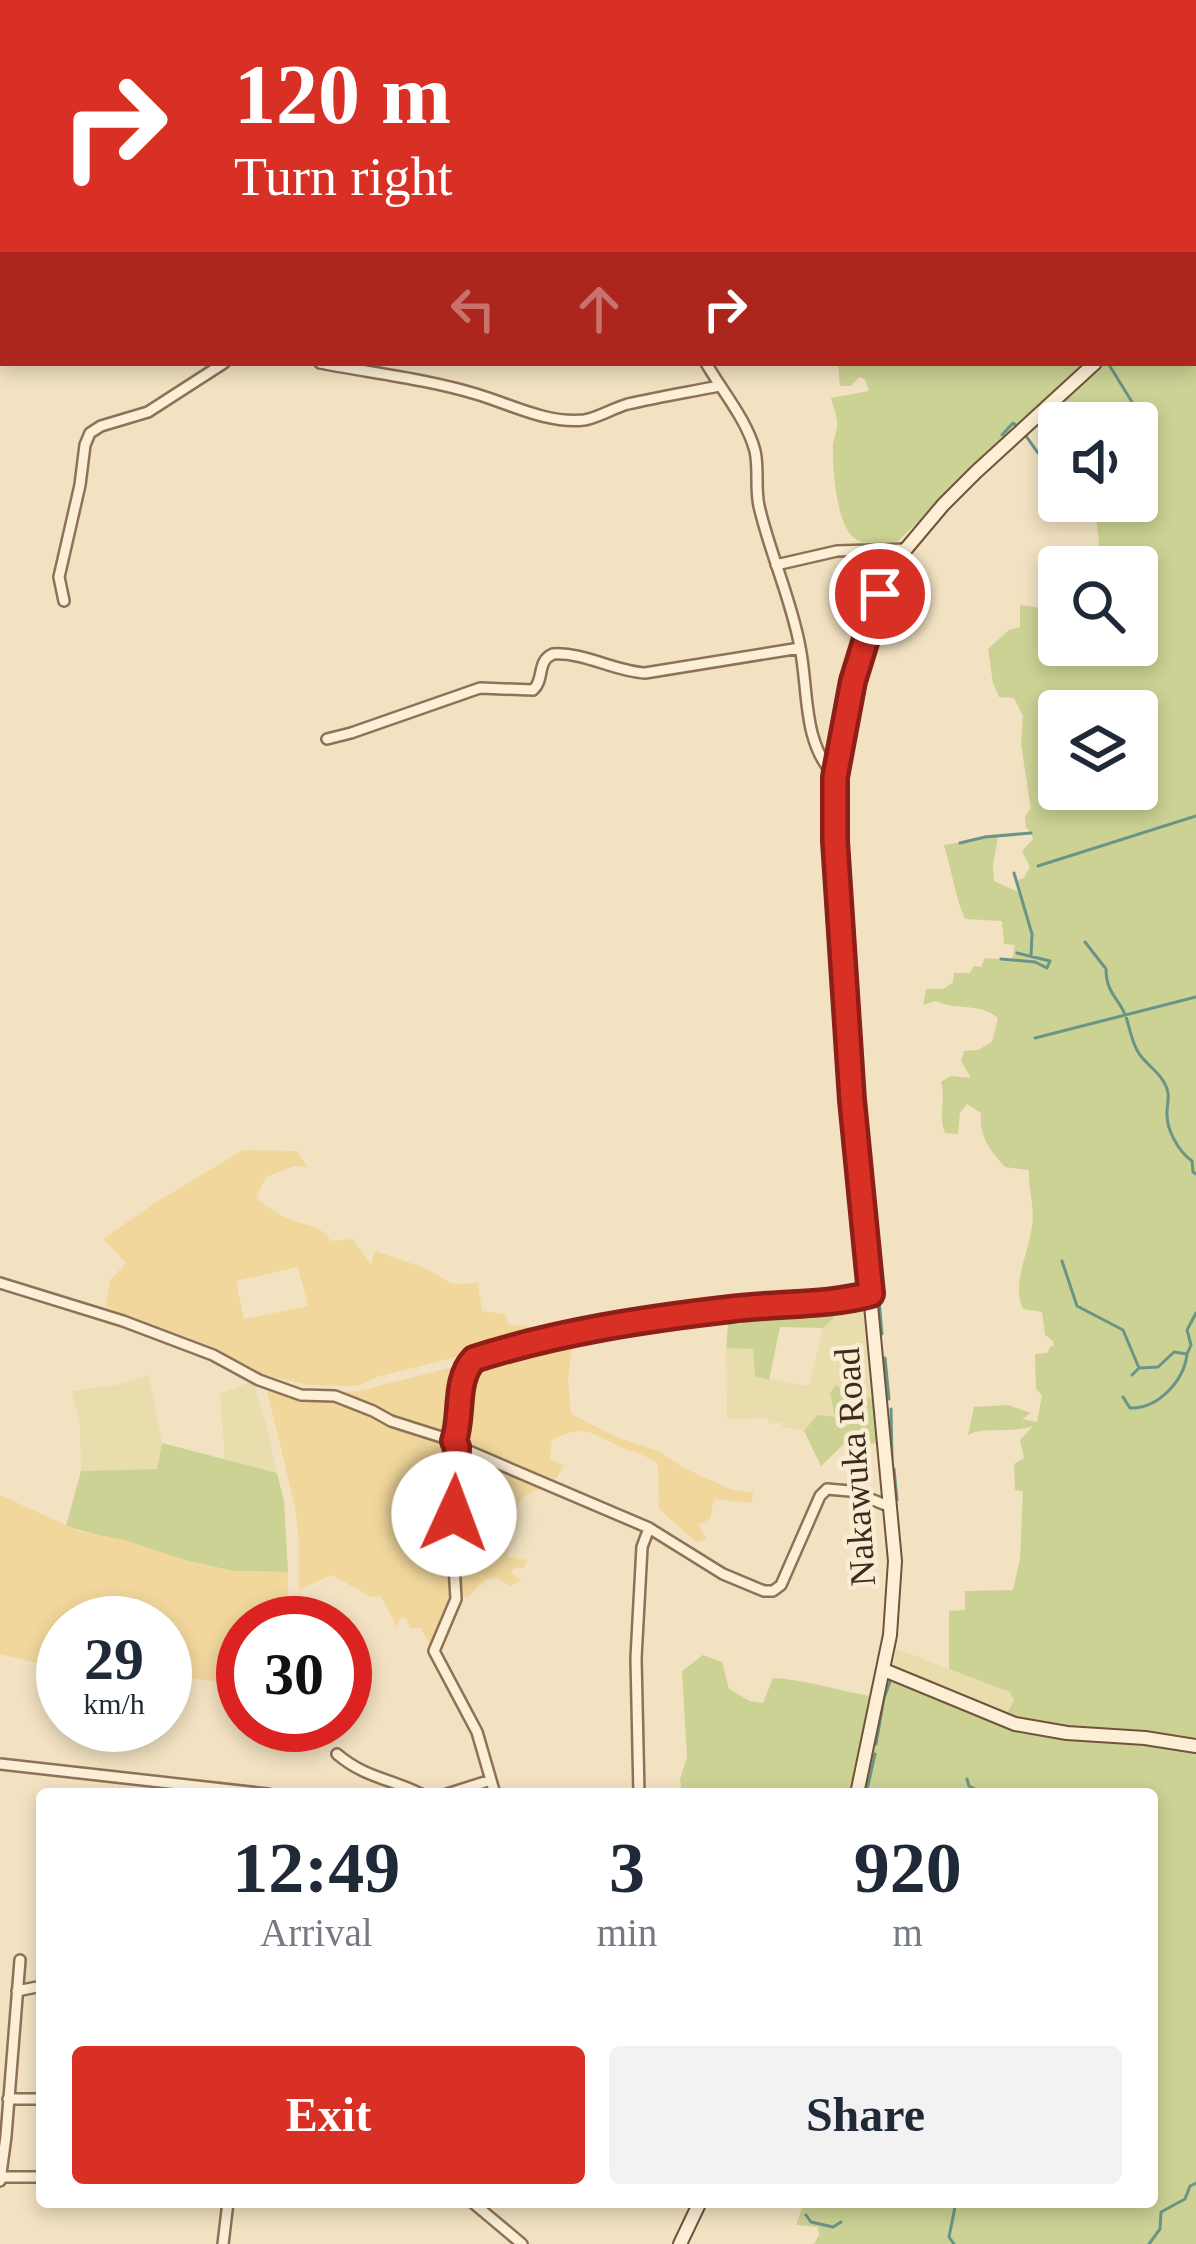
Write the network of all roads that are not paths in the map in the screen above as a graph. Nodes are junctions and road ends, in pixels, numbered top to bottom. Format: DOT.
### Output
graph roads {
  1 [pos="219,366"];
  2 [pos="336,366"];
  3 [pos="708,366"];
  4 [pos="1092,366"];
  5 [pos="719,386"];
  6 [pos="905,549"];
  7 [pos="776,565"];
  8 [pos="64,601"];
  9 [pos="800,648"];
  10 [pos="327,739"];
  11 [pos="835,777"];
  12 [pos="0,1283"];
  13 [pos="871,1294"];
  14 [pos="455,1444"];
  15 [pos="892,1507"];
  16 [pos="649,1528"];
  17 [pos="884,1670"];
  18 [pos="1196,1746"];
  19 [pos="337,1754"];
  20 [pos="0,1765"];
  21 [pos="491,1780"];
  22 [pos="213,1788"];
  23 [pos="409,1788"];
  24 [pos="466,1788"];
  25 [pos="493,1788"];
  26 [pos="639,1788"];
  27 [pos="858,1788"];
  28 [pos="20,1960"];
  29 [pos="36,1987"];
  30 [pos="17,1991"];
  31 [pos="8,2099"];
  32 [pos="36,2099"];
  33 [pos="36,2177"];
  34 [pos="0,2179"];
  35 [pos="227,2208"];
  36 [pos="479,2208"];
  37 [pos="697,2208"];
  38 [pos="223,2244"];
  39 [pos="522,2244"];
  40 [pos="680,2244"];
  1 -- 8 [label="street"];
  2 -- 5 [label="street"];
  3 -- 5 [label="street"];
  4 -- 6 [label="main road, Nakawuka Road"];
  5 -- 7 [label="street"];
  6 -- 7 [label="street"];
  6 -- 11 [label="main road, Nakawuka Road"];
  7 -- 9 [label="street"];
  9 -- 10 [label="street"];
  9 -- 11 [label="street"];
  11 -- 13 [label="main road, Nakawuka Road"];
  12 -- 14 [label="street"];
  13 -- 14 [label="street"];
  13 -- 15 [label="main road, Nakawuka Road"];
  14 -- 16 [label="street"];
  14 -- 21 [label="street"];
  15 -- 16 [label="street"];
  15 -- 17 [label="main road, Nakawuka Road"];
  16 -- 26 [label="street"];
  17 -- 18 [label="main road"];
  17 -- 27 [label="main road, Nakawuka Road"];
  19 -- 23 [label="street"];
  20 -- 22 [label="street"];
  21 -- 24 [label="street"];
  21 -- 25 [label="street"];
  28 -- 30 [label="street"];
  29 -- 30 [label="street"];
  30 -- 31 [label="street"];
  31 -- 32 [label="street"];
  31 -- 34 [label="street"];
  33 -- 34 [label="street"];
  35 -- 38 [label="street"];
  36 -- 39 [label="street"];
  37 -- 40 [label="main road"];
}
